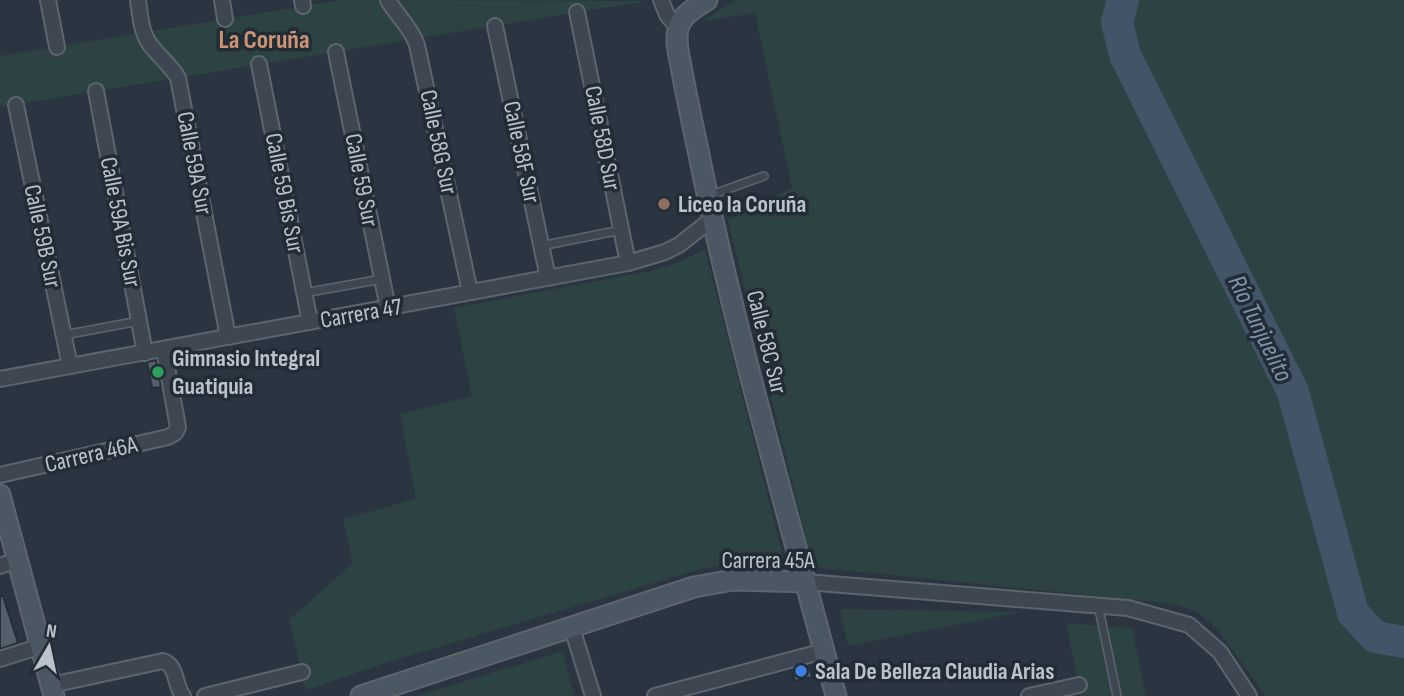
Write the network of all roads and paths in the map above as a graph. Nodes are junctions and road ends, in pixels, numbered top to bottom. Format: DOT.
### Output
graph roads {
  1 [pos="48,0"];
  2 [pos="138,0"];
  3 [pos="222,0"];
  4 [pos="388,0"];
  5 [pos="661,0"];
  6 [pos="707,0"];
  7 [pos="577,12"];
  8 [pos="226,19"];
  9 [pos="495,26"];
  10 [pos="678,28"];
  11 [pos="57,47"];
  12 [pos="335,52"];
  13 [pos="259,64"];
  14 [pos="96,91"];
  15 [pos="16,105"];
  16 [pos="764,176"];
  17 [pos="707,196"];
  18 [pos="712,219"];
  19 [pos="621,230"];
  20 [pos="541,246"];
  21 [pos="628,263"];
  22 [pos="548,278"];
  23 [pos="382,279"];
  24 [pos="470,292"];
  25 [pos="304,293"];
  26 [pos="388,308"];
  27 [pos="139,321"];
  28 [pos="310,322"];
  29 [pos="63,336"];
  30 [pos="228,337"];
  31 [pos="164,350"];
  32 [pos="145,353"];
  33 [pos="69,366"];
  34 [pos="0,379"];
  35 [pos="0,475"];
  36 [pos="0,495"];
  37 [pos="9,563"];
  38 [pos="806,582"];
  39 [pos="1098,604"];
  40 [pos="572,628"];
  41 [pos="41,646"];
  42 [pos="824,651"];
  43 [pos="0,659"];
  44 [pos="302,672"];
  45 [pos="1079,685"];
  46 [pos="53,691"];
  47 [pos="183,696"];
  48 [pos="205,696"];
  49 [pos="361,696"];
  50 [pos="593,696"];
  51 [pos="655,696"];
  52 [pos="836,696"];
  53 [pos="1029,696"];
  54 [pos="1117,696"];
  55 [pos="1249,696"];
  1 -- 11 [label="street"];
  2 -- 30 [label="street, Calle 59A Sur"];
  3 -- 8 [label="street"];
  4 -- 24 [label="street, Calle 58G Sur"];
  5 -- 10 [label="street, Calle 58C Sur"];
  6 -- 10 [label="street"];
  7 -- 19 [label="street, Calle 58D Sur"];
  9 -- 20 [label="street, Calle 58F Sur"];
  10 -- 17 [label="street, Calle 58C Sur"];
  12 -- 23 [label="street, Calle 59 Sur"];
  13 -- 25 [label="street, Calle 59 Bis Sur"];
  14 -- 27 [label="street, Calle 59A Bis Sur"];
  15 -- 29 [label="street, Calle 59B Sur"];
  16 -- 17 [label="lane"];
  17 -- 18 [label="street, Calle 58C Sur"];
  18 -- 21 [label="street, Carrera 47"];
  18 -- 38 [label="street, Calle 58C Sur"];
  19 -- 20 [label="lane"];
  19 -- 21 [label="street, Calle 58D Sur"];
  20 -- 22 [label="street, Calle 58F Sur"];
  21 -- 22 [label="street, Carrera 47"];
  22 -- 24 [label="street, Carrera 47"];
  23 -- 25 [label="lane"];
  23 -- 26 [label="street, Calle 59 Sur"];
  24 -- 26 [label="street, Carrera 47"];
  25 -- 28 [label="street, Calle 59 Bis Sur"];
  26 -- 28 [label="street, Carrera 47"];
  27 -- 29 [label="lane"];
  27 -- 32 [label="street, Calle 59A Bis Sur"];
  28 -- 30 [label="street, Carrera 47"];
  29 -- 33 [label="street, Calle 59B Sur"];
  30 -- 31 [label="street, Carrera 47"];
  31 -- 32 [label="street, Carrera 47"];
  31 -- 35 [label="street, Carrera 46A"];
  32 -- 33 [label="street, Carrera 47"];
  33 -- 34 [label="street, Carrera 47"];
  36 -- 37 [label="street"];
  37 -- 41 [label="street"];
  38 -- 39 [label="street, Carrera 45A"];
  38 -- 40 [label="street, Carrera 45A"];
  38 -- 42 [label="street, Calle 58C Sur"];
  39 -- 54 [label="lane"];
  39 -- 55 [label="street, Carrera 45A"];
  40 -- 49 [label="street, Carrera 45A"];
  40 -- 50 [label="street"];
  41 -- 43 [label="street"];
  41 -- 46 [label="street"];
  42 -- 51 [label="street"];
  42 -- 52 [label="street, Calle 58C Sur"];
  44 -- 48 [label="street"];
  45 -- 53 [label="street"];
  46 -- 47 [label="street"];
}
